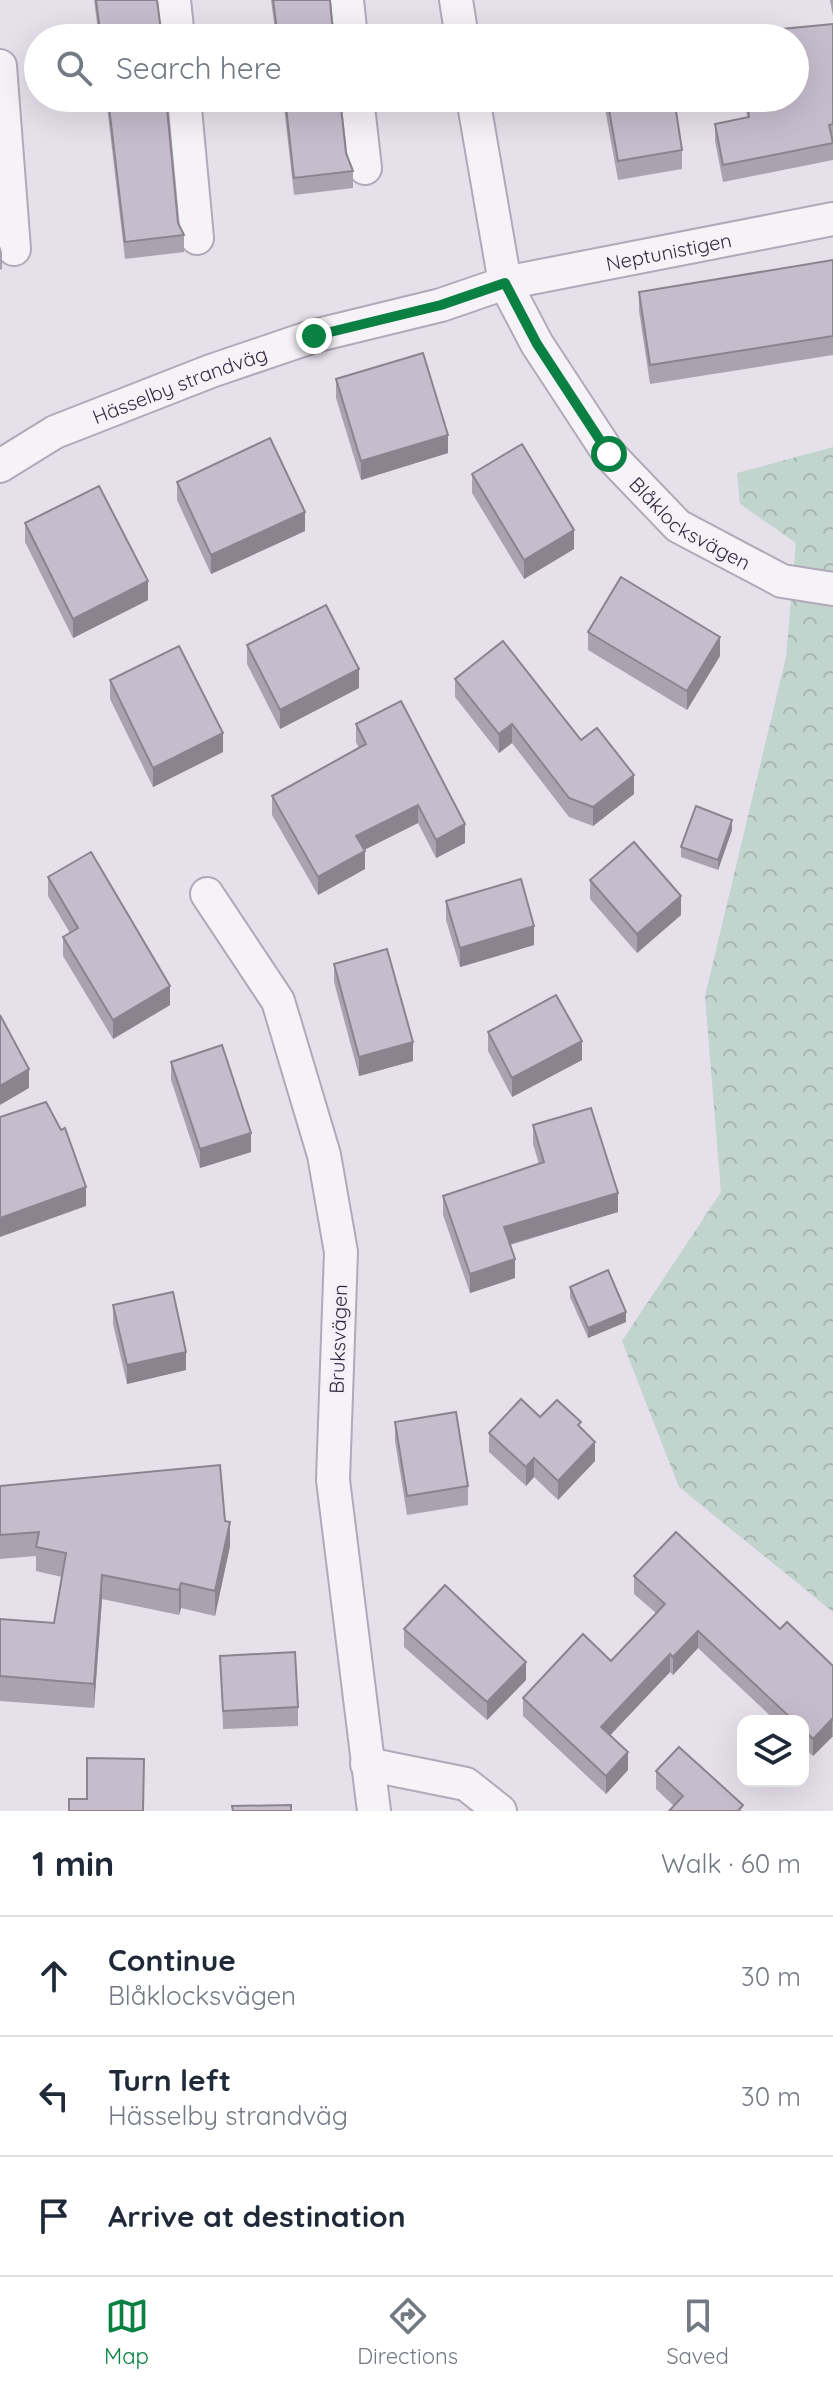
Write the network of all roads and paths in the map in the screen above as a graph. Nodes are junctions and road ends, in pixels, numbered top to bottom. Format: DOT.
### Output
graph roads {
  1 [pos="174,0"];
  2 [pos="347,0"];
  3 [pos="456,0"];
  4 [pos="177,24"];
  5 [pos="350,24"];
  6 [pos="460,24"];
  7 [pos="0,66"];
  8 [pos="185,112"];
  9 [pos="359,112"];
  10 [pos="475,112"];
  11 [pos="365,168"];
  12 [pos="833,219"];
  13 [pos="197,238"];
  14 [pos="14,249"];
  15 [pos="505,283"];
  16 [pos="0,466"];
  17 [pos="833,589"];
  18 [pos="207,894"];
  19 [pos="367,1764"];
  20 [pos="374,1811"];
  21 [pos="500,1811"];
  1 -- 4 [label="street"];
  2 -- 5 [label="street"];
  3 -- 6 [label="street"];
  7 -- 14 [label="street"];
  8 -- 13 [label="street"];
  9 -- 11 [label="street"];
  10 -- 15 [label="street, Blåklocksvägen"];
  12 -- 15 [label="street, Neptunistigen"];
  15 -- 16 [label="street, Hässelby strandväg"];
  15 -- 17 [label="street, Blåklocksvägen"];
  18 -- 19 [label="street, Bruksvägen"];
  19 -- 20 [label="street, Bruksvägen"];
  19 -- 21 [label="street"];
}
